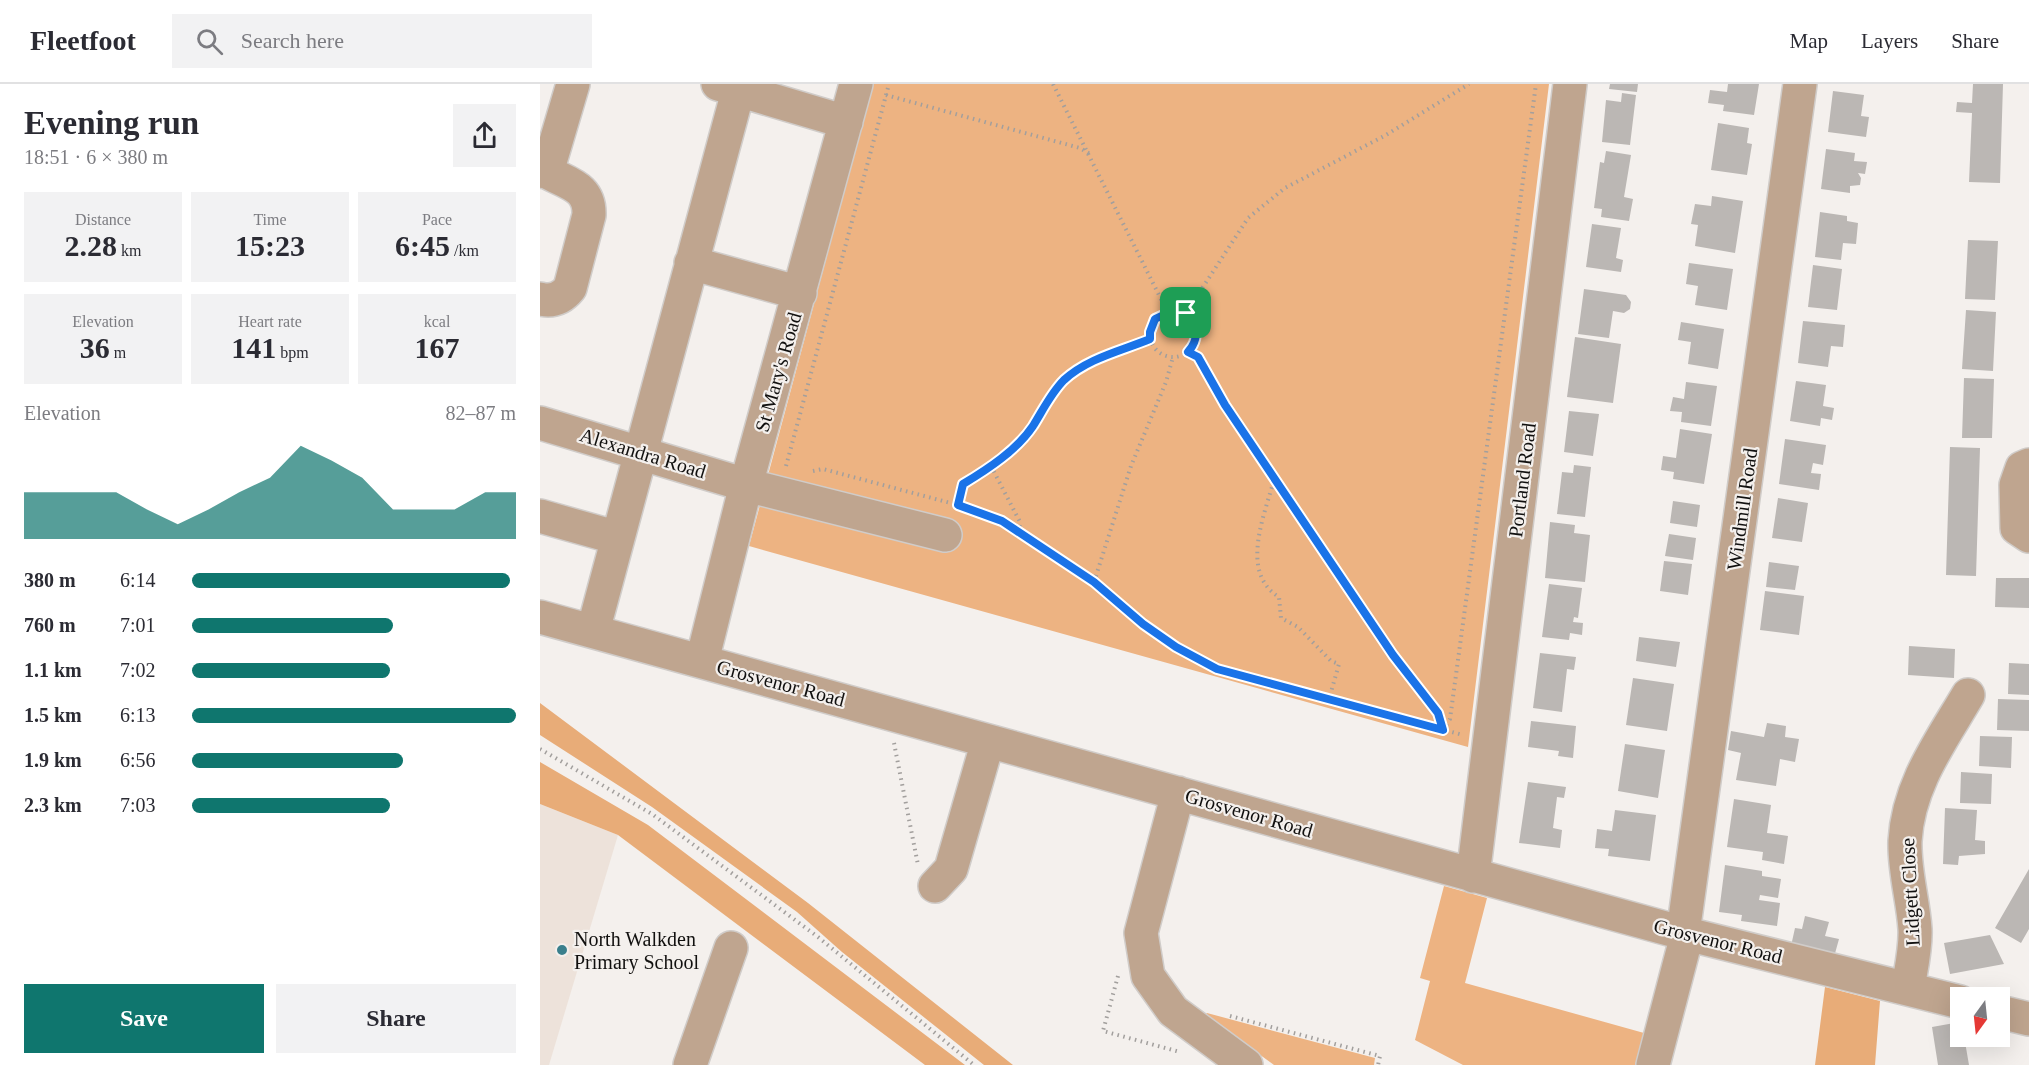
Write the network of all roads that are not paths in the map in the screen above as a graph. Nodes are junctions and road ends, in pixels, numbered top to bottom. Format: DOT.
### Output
graph roads {
  1 [pos="573,84"];
  2 [pos="856,84"];
  3 [pos="1570,84"];
  4 [pos="1800,84"];
  5 [pos="732,86"];
  6 [pos="846,122"];
  7 [pos="544,172"];
  8 [pos="691,263"];
  9 [pos="800,294"];
  10 [pos="540,299"];
  11 [pos="540,423"];
  12 [pos="641,451"];
  13 [pos="2029,465"];
  14 [pos="746,485"];
  15 [pos="540,516"];
  16 [pos="945,535"];
  17 [pos="2029,536"];
  18 [pos="618,538"];
  19 [pos="540,616"];
  20 [pos="593,631"];
  21 [pos="702,661"];
  22 [pos="1968,694"];
  23 [pos="988,741"];
  24 [pos="1178,793"];
  25 [pos="1473,876"];
  26 [pos="935,886"];
  27 [pos="1685,934"];
  28 [pos="732,963"];
  29 [pos="1908,988"];
  30 [pos="1950,999"];
  31 [pos="2010,1014"];
  32 [pos="2029,1019"];
  33 [pos="690,1065"];
  34 [pos="1246,1065"];
  35 [pos="1653,1065"];
  1 -- 7 [label="street"];
  2 -- 6 [label="street, St Mary's Road"];
  3 -- 25 [label="street, Portland Road"];
  4 -- 27 [label="street, Windmill Road"];
  5 -- 6 [label="street"];
  5 -- 8 [label="street"];
  6 -- 9 [label="street, St Mary's Road"];
  7 -- 10 [label="street"];
  8 -- 9 [label="street"];
  8 -- 12 [label="street"];
  9 -- 14 [label="street, St Mary's Road"];
  11 -- 12 [label="street, Alexandra Road"];
  12 -- 14 [label="street, Alexandra Road"];
  12 -- 18 [label="street"];
  13 -- 17 [label="street"];
  14 -- 16 [label="street, Alexandra Road"];
  14 -- 21 [label="street, St Mary's Road"];
  15 -- 18 [label="street"];
  18 -- 20 [label="street"];
  19 -- 20 [label="street, Grosvenor Road"];
  20 -- 21 [label="street, Grosvenor Road"];
  21 -- 23 [label="street, Grosvenor Road"];
  22 -- 29 [label="street, Lidgett Close"];
  23 -- 24 [label="street, Grosvenor Road"];
  23 -- 26 [label="street"];
  24 -- 25 [label="street, Grosvenor Road"];
  24 -- 34 [label="street"];
  25 -- 27 [label="street, Grosvenor Road"];
  27 -- 29 [label="street, Grosvenor Road"];
  27 -- 35 [label="street, Windmill Road"];
  28 -- 33 [label="street"];
  29 -- 30 [label="street, Grosvenor Road"];
  31 -- 32 [label="street"];
}
